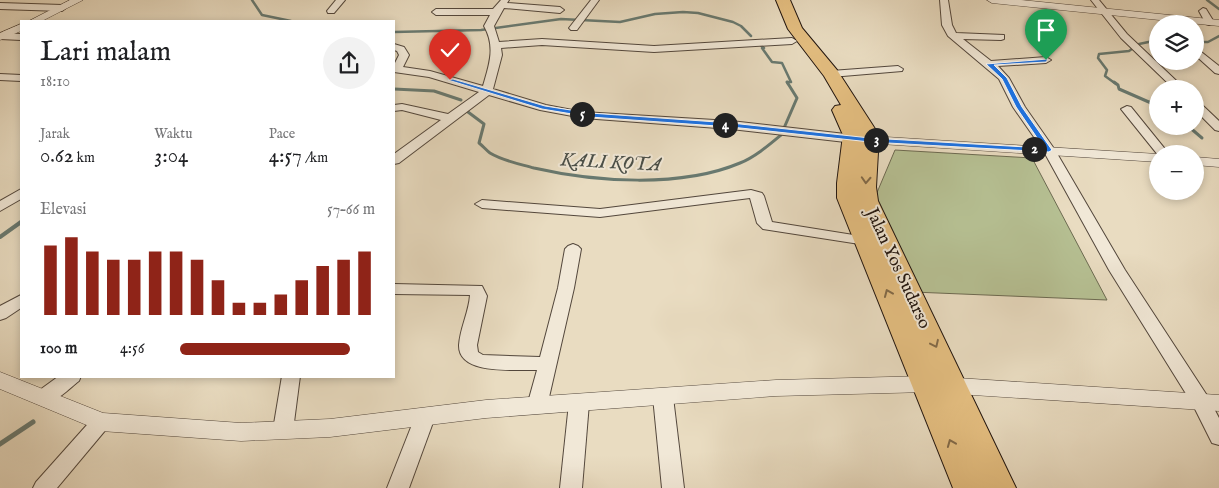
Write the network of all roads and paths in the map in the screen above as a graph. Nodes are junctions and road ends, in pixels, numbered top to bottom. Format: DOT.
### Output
graph roads {
  1 [pos="78,0"];
  2 [pos="341,0"];
  3 [pos="595,0"];
  4 [pos="772,0"];
  5 [pos="783,0"];
  6 [pos="944,0"];
  7 [pos="992,0"];
  8 [pos="1095,0"];
  9 [pos="0,6"];
  10 [pos="501,6"];
  11 [pos="62,8"];
  12 [pos="331,10"];
  13 [pos="560,10"];
  14 [pos="1102,11"];
  15 [pos="1203,11"];
  16 [pos="436,12"];
  17 [pos="1149,17"];
  18 [pos="36,20"];
  19 [pos="578,23"];
  20 [pos="1214,23"];
  21 [pos="20,27"];
  22 [pos="1,36"];
  23 [pos="953,36"];
  24 [pos="20,37"];
  25 [pos="1001,37"];
  26 [pos="792,40"];
  27 [pos="495,45"];
  28 [pos="395,47"];
  29 [pos="1204,58"];
  30 [pos="1046,60"];
  31 [pos="989,64"];
  32 [pos="395,69"];
  33 [pos="898,69"];
  34 [pos="1219,71"];
  35 [pos="831,74"];
  36 [pos="0,77"];
  37 [pos="20,78"];
  38 [pos="1170,80"];
  39 [pos="487,91"];
  40 [pos="395,108"];
  41 [pos="1127,109"];
  42 [pos="1204,113"];
  43 [pos="449,118"];
  44 [pos="1219,127"];
  45 [pos="861,139"];
  46 [pos="1157,145"];
  47 [pos="1049,150"];
  48 [pos="1149,157"];
  49 [pos="395,159"];
  50 [pos="1204,162"];
  51 [pos="1219,163"];
  52 [pos="20,194"];
  53 [pos="482,204"];
  54 [pos="0,207"];
  55 [pos="866,241"];
  56 [pos="573,249"];
  57 [pos="395,289"];
  58 [pos="20,301"];
  59 [pos="0,314"];
  60 [pos="548,364"];
  61 [pos="69,378"];
  62 [pos="291,378"];
  63 [pos="2,383"];
  64 [pos="927,384"];
  65 [pos="954,386"];
  66 [pos="44,397"];
  67 [pos="663,397"];
  68 [pos="1210,402"];
  69 [pos="579,403"];
  70 [pos="537,406"];
  71 [pos="425,417"];
  72 [pos="101,422"];
  73 [pos="282,430"];
  74 [pos="1219,437"];
  75 [pos="44,488"];
  76 [pos="398,488"];
  77 [pos="571,488"];
  78 [pos="673,488"];
  79 [pos="970,488"];
  80 [pos="1000,488"];
  1 -- 11 [label="street"];
  2 -- 12 [label="street"];
  3 -- 19 [label="street"];
  4 -- 26 [label="highway, Jalan Yos Sudarso"];
  5 -- 35 [label="highway"];
  6 -- 23 [label="street"];
  7 -- 14 [label="street"];
  8 -- 14 [label="street"];
  9 -- 11 [label="street"];
  10 -- 13 [label="street"];
  10 -- 16 [label="street"];
  10 -- 27 [label="street"];
  11 -- 18 [label="street"];
  14 -- 17 [label="street"];
  14 -- 38 [label="street"];
  15 -- 20 [label="street"];
  21 -- 22 [label="street"];
  22 -- 24 [label="street"];
  23 -- 25 [label="street"];
  23 -- 31 [label="street"];
  26 -- 27 [label="street"];
  26 -- 45 [label="highway, Jalan Yos Sudarso"];
  27 -- 39 [label="street"];
  28 -- 32 [label="street"];
  29 -- 34 [label="street"];
  30 -- 31 [label="street"];
  31 -- 47 [label="street"];
  32 -- 39 [label="street"];
  33 -- 35 [label="street"];
  35 -- 45 [label="highway"];
  36 -- 37 [label="street"];
  39 -- 43 [label="street"];
  39 -- 45 [label="street"];
  40 -- 43 [label="street"];
  41 -- 46 [label="street"];
  42 -- 44 [label="street"];
  43 -- 49 [label="street"];
  45 -- 47 [label="street"];
  45 -- 55 [label="highway, Jalan Yos Sudarso"];
  45 -- 65 [label="highway, Jalan Yos Sudarso, one-way"];
  47 -- 48 [label="street"];
  47 -- 68 [label="street"];
  50 -- 51 [label="street"];
  52 -- 54 [label="street"];
  53 -- 55 [label="street"];
  64 -- 55 [label="highway, Jalan Yos Sudarso, one-way"];
  56 -- 60 [label="street"];
  57 -- 60 [label="street"];
  58 -- 59 [label="street"];
  60 -- 70 [label="street"];
  61 -- 66 [label="street"];
  62 -- 73 [label="street"];
  63 -- 66 [label="street"];
  64 -- 65 [label="street"];
  64 -- 67 [label="street"];
  79 -- 64 [label="highway, Jalan Yos Sudarso, one-way"];
  65 -- 68 [label="street"];
  65 -- 80 [label="highway, Jalan Yos Sudarso"];
  66 -- 72 [label="street"];
  67 -- 69 [label="street"];
  67 -- 78 [label="street"];
  68 -- 74 [label="street"];
  69 -- 70 [label="street"];
  69 -- 77 [label="street"];
  70 -- 71 [label="street"];
  71 -- 73 [label="street"];
  71 -- 76 [label="street"];
  72 -- 73 [label="street"];
  72 -- 75 [label="street"];
}
